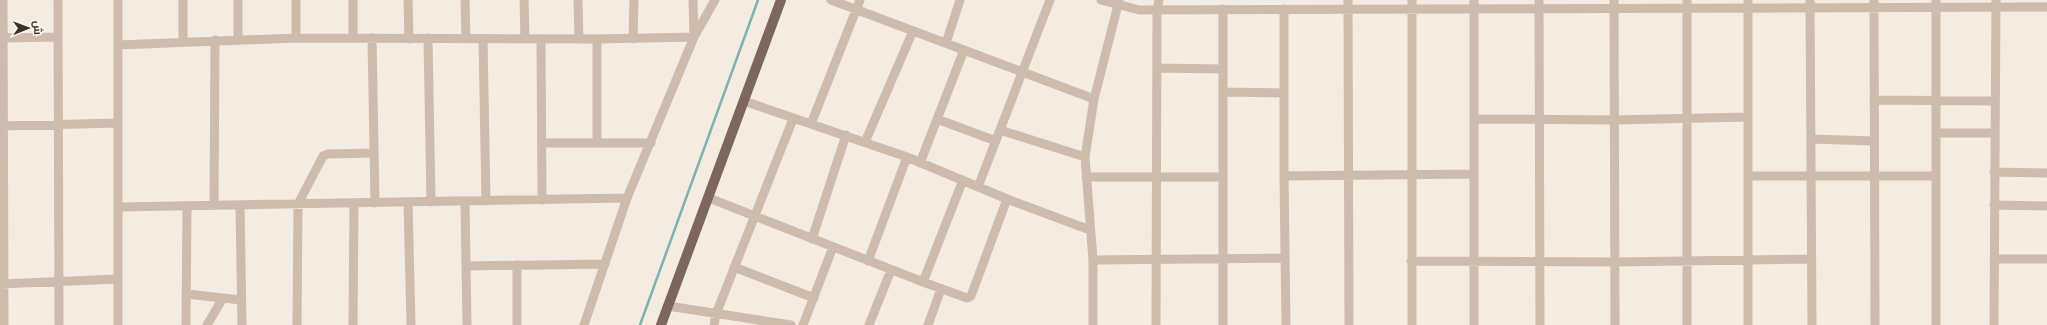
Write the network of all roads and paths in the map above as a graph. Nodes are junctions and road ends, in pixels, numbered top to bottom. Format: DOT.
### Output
graph roads {
  1 [pos="3,0"];
  2 [pos="58,0"];
  3 [pos="118,0"];
  4 [pos="183,0"];
  5 [pos="238,0"];
  6 [pos="296,0"];
  7 [pos="353,0"];
  8 [pos="408,0"];
  9 [pos="465,0"];
  10 [pos="524,0"];
  11 [pos="578,0"];
  12 [pos="634,0"];
  13 [pos="694,0"];
  14 [pos="715,0"];
  15 [pos="781,0"];
  16 [pos="831,0"];
  17 [pos="860,0"];
  18 [pos="960,0"];
  19 [pos="1050,0"];
  20 [pos="1101,0"];
  21 [pos="1159,0"];
  22 [pos="1118,3"];
  23 [pos="1348,4"];
  24 [pos="1412,4"];
  25 [pos="1474,4"];
  26 [pos="1539,4"];
  27 [pos="1614,4"];
  28 [pos="1687,4"];
  29 [pos="1748,4"];
  30 [pos="1810,4"];
  31 [pos="1874,4"];
  32 [pos="1936,4"];
  33 [pos="1996,4"];
  34 [pos="2047,7"];
  35 [pos="856,9"];
  36 [pos="1223,9"];
  37 [pos="1284,9"];
  38 [pos="1157,10"];
  39 [pos="913,31"];
  40 [pos="58,37"];
  41 [pos="694,37"];
  42 [pos="3,38"];
  43 [pos="296,38"];
  44 [pos="353,38"];
  45 [pos="372,38"];
  46 [pos="428,38"];
  47 [pos="238,39"];
  48 [pos="409,39"];
  49 [pos="466,39"];
  50 [pos="483,39"];
  51 [pos="525,39"];
  52 [pos="541,39"];
  53 [pos="579,39"];
  54 [pos="597,39"];
  55 [pos="633,39"];
  56 [pos="215,40"];
  57 [pos="183,41"];
  58 [pos="946,43"];
  59 [pos="118,45"];
  60 [pos="964,50"];
  61 [pos="1158,68"];
  62 [pos="1223,69"];
  63 [pos="1022,72"];
  64 [pos="1223,92"];
  65 [pos="1284,93"];
  66 [pos="1094,99"];
  67 [pos="1874,100"];
  68 [pos="744,101"];
  69 [pos="1935,101"];
  70 [pos="1995,101"];
  71 [pos="1747,117"];
  72 [pos="1686,118"];
  73 [pos="793,119"];
  74 [pos="937,119"];
  75 [pos="1474,119"];
  76 [pos="1539,120"];
  77 [pos="1614,120"];
  78 [pos="118,123"];
  79 [pos="58,124"];
  80 [pos="810,124"];
  81 [pos="2,126"];
  82 [pos="1000,130"];
  83 [pos="1936,133"];
  84 [pos="1994,133"];
  85 [pos="846,135"];
  86 [pos="1811,139"];
  87 [pos="996,141"];
  88 [pos="1874,141"];
  89 [pos="865,142"];
  90 [pos="542,143"];
  91 [pos="597,143"];
  92 [pos="651,143"];
  93 [pos="374,153"];
  94 [pos="907,157"];
  95 [pos="1085,157"];
  96 [pos="920,162"];
  97 [pos="1994,172"];
  98 [pos="2047,173"];
  99 [pos="1474,174"];
  100 [pos="1348,175"];
  101 [pos="1411,175"];
  102 [pos="1284,176"];
  103 [pos="1748,176"];
  104 [pos="1811,176"];
  105 [pos="1874,176"];
  106 [pos="1936,176"];
  107 [pos="1157,177"];
  108 [pos="1223,177"];
  109 [pos="1086,178"];
  110 [pos="963,180"];
  111 [pos="978,187"];
  112 [pos="627,198"];
  113 [pos="709,198"];
  114 [pos="1007,199"];
  115 [pos="542,200"];
  116 [pos="465,201"];
  117 [pos="486,201"];
  118 [pos="408,202"];
  119 [pos="431,202"];
  120 [pos="354,203"];
  121 [pos="375,203"];
  122 [pos="298,204"];
  123 [pos="214,205"];
  124 [pos="240,205"];
  125 [pos="1994,205"];
  126 [pos="187,206"];
  127 [pos="2047,206"];
  128 [pos="119,207"];
  129 [pos="755,217"];
  130 [pos="1090,230"];
  131 [pos="812,239"];
  132 [pos="833,247"];
  133 [pos="1284,258"];
  134 [pos="1811,259"];
  135 [pos="1994,259"];
  136 [pos="2047,259"];
  137 [pos="1093,260"];
  138 [pos="1156,260"];
  139 [pos="1223,260"];
  140 [pos="1411,260"];
  141 [pos="868,261"];
  142 [pos="1474,261"];
  143 [pos="1540,261"];
  144 [pos="1687,261"];
  145 [pos="1748,261"];
  146 [pos="1616,262"];
  147 [pos="605,264"];
  148 [pos="517,265"];
  149 [pos="466,266"];
  150 [pos="734,268"];
  151 [pos="891,270"];
  152 [pos="118,279"];
  153 [pos="58,281"];
  154 [pos="923,282"];
  155 [pos="2,284"];
  156 [pos="941,289"];
  157 [pos="186,294"];
  158 [pos="223,298"];
  159 [pos="814,298"];
  160 [pos="241,300"];
  161 [pos="668,306"];
  162 [pos="716,314"];
  163 [pos="4,325"];
  164 [pos="59,325"];
  165 [pos="118,325"];
  166 [pos="186,325"];
  167 [pos="206,325"];
  168 [pos="242,325"];
  169 [pos="297,325"];
  170 [pos="353,325"];
  171 [pos="411,325"];
  172 [pos="467,325"];
  173 [pos="517,325"];
  174 [pos="584,325"];
  175 [pos="661,325"];
  176 [pos="714,325"];
  177 [pos="791,325"];
  178 [pos="804,325"];
  179 [pos="869,325"];
  180 [pos="928,325"];
  181 [pos="1093,325"];
  182 [pos="1156,325"];
  183 [pos="1223,325"];
  184 [pos="1286,325"];
  185 [pos="1349,325"];
  186 [pos="1412,325"];
  187 [pos="1474,325"];
  188 [pos="1540,325"];
  189 [pos="1615,325"];
  190 [pos="1687,325"];
  191 [pos="1748,325"];
  192 [pos="1812,325"];
  193 [pos="1875,325"];
  194 [pos="1936,325"];
  195 [pos="1994,325"];
  1 -- 42 [label="street"];
  2 -- 40 [label="street"];
  3 -- 59 [label="street"];
  4 -- 57 [label="street"];
  5 -- 47 [label="street"];
  6 -- 43 [label="street"];
  7 -- 44 [label="street"];
  8 -- 48 [label="street"];
  9 -- 49 [label="street"];
  10 -- 51 [label="street"];
  11 -- 53 [label="street"];
  12 -- 55 [label="street"];
  13 -- 41 [label="street"];
  14 -- 41 [label="street"];
  15 -- 68 [label="main road"];
  16 -- 35 [label="street"];
  17 -- 35 [label="street"];
  18 -- 58 [label="street"];
  19 -- 63 [label="street"];
  20 -- 22 [label="street"];
  21 -- 38 [label="street"];
  22 -- 38 [label="street"];
  22 -- 66 [label="street"];
  23 -- 24 [label="street"];
  23 -- 37 [label="street"];
  23 -- 100 [label="street"];
  24 -- 25 [label="street"];
  24 -- 101 [label="street"];
  25 -- 26 [label="street"];
  25 -- 75 [label="street"];
  26 -- 27 [label="street"];
  26 -- 76 [label="street"];
  27 -- 28 [label="street"];
  27 -- 77 [label="street"];
  28 -- 29 [label="street"];
  28 -- 72 [label="street"];
  29 -- 30 [label="street"];
  29 -- 71 [label="street"];
  30 -- 31 [label="street"];
  30 -- 86 [label="street"];
  31 -- 32 [label="street"];
  31 -- 67 [label="street"];
  32 -- 33 [label="street"];
  32 -- 69 [label="street"];
  33 -- 34 [label="street"];
  33 -- 70 [label="street"];
  35 -- 39 [label="street"];
  35 -- 80 [label="street"];
  36 -- 37 [label="street"];
  36 -- 38 [label="street"];
  36 -- 62 [label="street"];
  37 -- 65 [label="street"];
  38 -- 61 [label="street"];
  39 -- 58 [label="street"];
  39 -- 89 [label="street"];
  40 -- 42 [label="street"];
  40 -- 79 [label="street"];
  41 -- 55 [label="street"];
  41 -- 92 [label="street"];
  42 -- 81 [label="street"];
  43 -- 44 [label="street"];
  43 -- 47 [label="street"];
  44 -- 45 [label="street"];
  45 -- 48 [label="street"];
  45 -- 93 [label="street"];
  46 -- 48 [label="street"];
  46 -- 49 [label="street"];
  46 -- 119 [label="street"];
  47 -- 56 [label="street"];
  49 -- 50 [label="street"];
  50 -- 51 [label="street"];
  50 -- 117 [label="street"];
  51 -- 52 [label="street"];
  52 -- 53 [label="street"];
  52 -- 90 [label="street"];
  53 -- 54 [label="street"];
  54 -- 55 [label="street"];
  54 -- 91 [label="street"];
  56 -- 57 [label="street"];
  56 -- 123 [label="street"];
  57 -- 59 [label="street"];
  58 -- 60 [label="street"];
  59 -- 78 [label="street"];
  60 -- 63 [label="street"];
  60 -- 74 [label="street"];
  61 -- 62 [label="street"];
  61 -- 107 [label="street"];
  62 -- 64 [label="street"];
  63 -- 66 [label="street"];
  63 -- 82 [label="street"];
  64 -- 65 [label="street"];
  64 -- 108 [label="street"];
  65 -- 102 [label="street"];
  66 -- 95 [label="street"];
  67 -- 69 [label="street"];
  67 -- 88 [label="street"];
  68 -- 73 [label="street"];
  68 -- 113 [label="main road"];
  69 -- 70 [label="street"];
  69 -- 83 [label="street"];
  70 -- 84 [label="street"];
  71 -- 72 [label="street"];
  71 -- 103 [label="street"];
  72 -- 77 [label="street"];
  72 -- 144 [label="street"];
  73 -- 80 [label="street"];
  73 -- 129 [label="street"];
  74 -- 87 [label="street"];
  74 -- 96 [label="street"];
  75 -- 76 [label="street"];
  75 -- 99 [label="street"];
  76 -- 77 [label="street"];
  76 -- 143 [label="street"];
  77 -- 146 [label="street"];
  78 -- 79 [label="street"];
  78 -- 128 [label="street"];
  79 -- 81 [label="street"];
  79 -- 153 [label="street"];
  80 -- 85 [label="street"];
  81 -- 155 [label="street"];
  82 -- 87 [label="street"];
  82 -- 95 [label="street"];
  83 -- 84 [label="street"];
  83 -- 106 [label="street"];
  84 -- 97 [label="street"];
  85 -- 89 [label="street"];
  85 -- 131 [label="street"];
  86 -- 88 [label="street"];
  86 -- 104 [label="street"];
  87 -- 111 [label="street"];
  88 -- 105 [label="street"];
  89 -- 94 [label="street"];
  90 -- 91 [label="street"];
  90 -- 115 [label="street"];
  91 -- 92 [label="street"];
  92 -- 112 [label="street"];
  93 -- 121 [label="street"];
  93 -- 122 [label="street"];
  94 -- 96 [label="street"];
  94 -- 141 [label="street"];
  95 -- 109 [label="street"];
  96 -- 110 [label="street"];
  97 -- 98 [label="street"];
  97 -- 125 [label="street"];
  99 -- 101 [label="street"];
  99 -- 142 [label="street"];
  100 -- 101 [label="street"];
  100 -- 102 [label="street"];
  100 -- 185 [label="street"];
  101 -- 140 [label="street"];
  102 -- 133 [label="street"];
  103 -- 104 [label="street"];
  103 -- 145 [label="street"];
  104 -- 105 [label="street"];
  104 -- 134 [label="street"];
  105 -- 106 [label="street"];
  105 -- 193 [label="street"];
  106 -- 194 [label="street"];
  107 -- 108 [label="street"];
  107 -- 109 [label="street"];
  107 -- 138 [label="street"];
  108 -- 139 [label="street"];
  109 -- 130 [label="street"];
  110 -- 111 [label="street"];
  110 -- 154 [label="street"];
  111 -- 114 [label="street"];
  112 -- 115 [label="street"];
  112 -- 147 [label="street"];
  113 -- 129 [label="street"];
  113 -- 161 [label="main road"];
  114 -- 130 [label="street"];
  114 -- 156 [label="street"];
  115 -- 117 [label="street"];
  116 -- 117 [label="street"];
  116 -- 119 [label="street"];
  116 -- 149 [label="street"];
  118 -- 119 [label="street"];
  118 -- 121 [label="street"];
  118 -- 171 [label="street"];
  120 -- 121 [label="street"];
  120 -- 122 [label="street"];
  120 -- 170 [label="street"];
  122 -- 124 [label="street"];
  122 -- 169 [label="street"];
  123 -- 124 [label="street"];
  123 -- 126 [label="street"];
  124 -- 160 [label="street"];
  125 -- 127 [label="street"];
  125 -- 135 [label="street"];
  126 -- 128 [label="street"];
  126 -- 157 [label="street"];
  128 -- 152 [label="street"];
  129 -- 131 [label="street"];
  129 -- 150 [label="street"];
  130 -- 137 [label="street"];
  131 -- 132 [label="street"];
  132 -- 141 [label="street"];
  132 -- 159 [label="street"];
  133 -- 139 [label="street"];
  133 -- 184 [label="street"];
  134 -- 145 [label="street"];
  134 -- 192 [label="street"];
  135 -- 136 [label="street"];
  135 -- 195 [label="street"];
  137 -- 138 [label="street"];
  137 -- 181 [label="street"];
  138 -- 139 [label="street"];
  138 -- 182 [label="street"];
  139 -- 183 [label="street"];
  140 -- 142 [label="street"];
  140 -- 186 [label="street"];
  141 -- 151 [label="street"];
  142 -- 143 [label="street"];
  142 -- 187 [label="street"];
  143 -- 146 [label="street"];
  143 -- 188 [label="street"];
  144 -- 145 [label="street"];
  144 -- 146 [label="street"];
  144 -- 190 [label="street"];
  145 -- 191 [label="street"];
  146 -- 189 [label="street"];
  147 -- 148 [label="street"];
  147 -- 174 [label="street"];
  148 -- 149 [label="street"];
  148 -- 173 [label="street"];
  149 -- 172 [label="street"];
  150 -- 159 [label="street"];
  150 -- 162 [label="street"];
  151 -- 154 [label="street"];
  151 -- 179 [label="street"];
  152 -- 153 [label="street"];
  152 -- 165 [label="street"];
  153 -- 155 [label="street"];
  153 -- 164 [label="street"];
  154 -- 156 [label="street"];
  155 -- 163 [label="street"];
  156 -- 180 [label="street"];
  157 -- 158 [label="street"];
  157 -- 166 [label="street"];
  158 -- 160 [label="street"];
  158 -- 167 [label="street"];
  159 -- 178 [label="street"];
  160 -- 168 [label="street"];
  161 -- 162 [label="street"];
  161 -- 175 [label="main road"];
  162 -- 176 [label="street"];
  162 -- 177 [label="street"];
}
